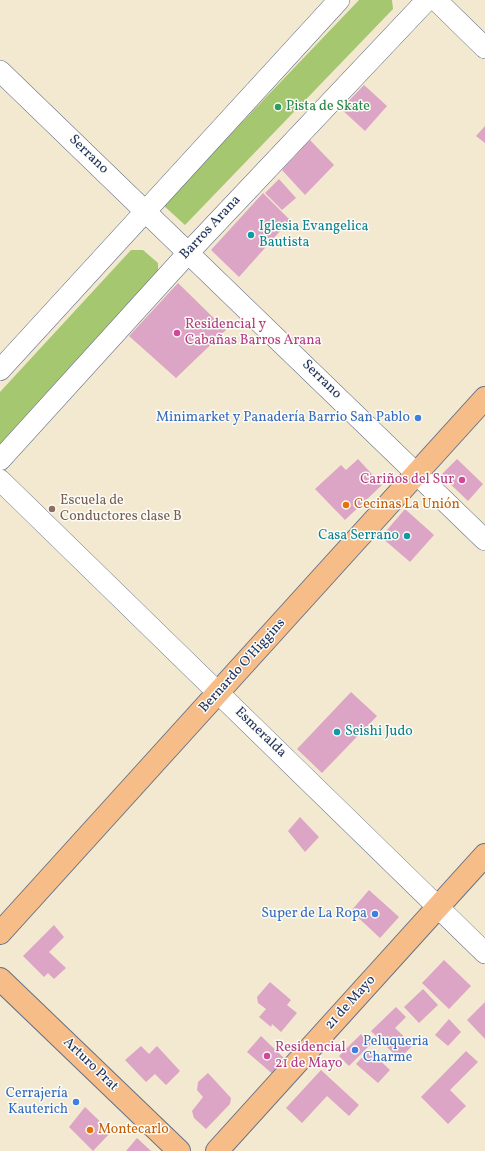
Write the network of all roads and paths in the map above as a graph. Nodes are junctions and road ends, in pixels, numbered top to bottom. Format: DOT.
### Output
graph roads {
  1 [pos="339,0"];
  2 [pos="427,0"];
  3 [pos="436,0"];
  4 [pos="485,48"];
  5 [pos="0,71"];
  6 [pos="146,210"];
  7 [pos="189,252"];
  8 [pos="0,370"];
  9 [pos="485,398"];
  10 [pos="0,460"];
  11 [pos="417,474"];
  12 [pos="0,480"];
  13 [pos="485,540"];
  14 [pos="218,692"];
  15 [pos="485,855"];
  16 [pos="438,907"];
  17 [pos="0,933"];
  18 [pos="485,953"];
  19 [pos="0,979"];
  20 [pos="179,1151"];
  21 [pos="217,1151"];
  1 -- 6 [label="street"];
  2 -- 7 [label="street, Barros Arana"];
  3 -- 4 [label="street"];
  5 -- 6 [label="street, Serrano"];
  6 -- 7 [label="street, Serrano"];
  6 -- 8 [label="street"];
  7 -- 10 [label="street, Barros Arana"];
  7 -- 11 [label="street, Serrano"];
  9 -- 11 [label="main road, Bernardo O'Higgins"];
  11 -- 13 [label="street, Serrano"];
  11 -- 14 [label="main road, Bernardo O'Higgins"];
  12 -- 14 [label="street, Esmeralda"];
  14 -- 16 [label="street, Esmeralda"];
  14 -- 17 [label="main road, Bernardo O'Higgins"];
  15 -- 16 [label="main road, 21 de Mayo"];
  16 -- 18 [label="street, Esmeralda"];
  16 -- 21 [label="main road, 21 de Mayo"];
  19 -- 20 [label="main road, Arturo Prat"];
}
